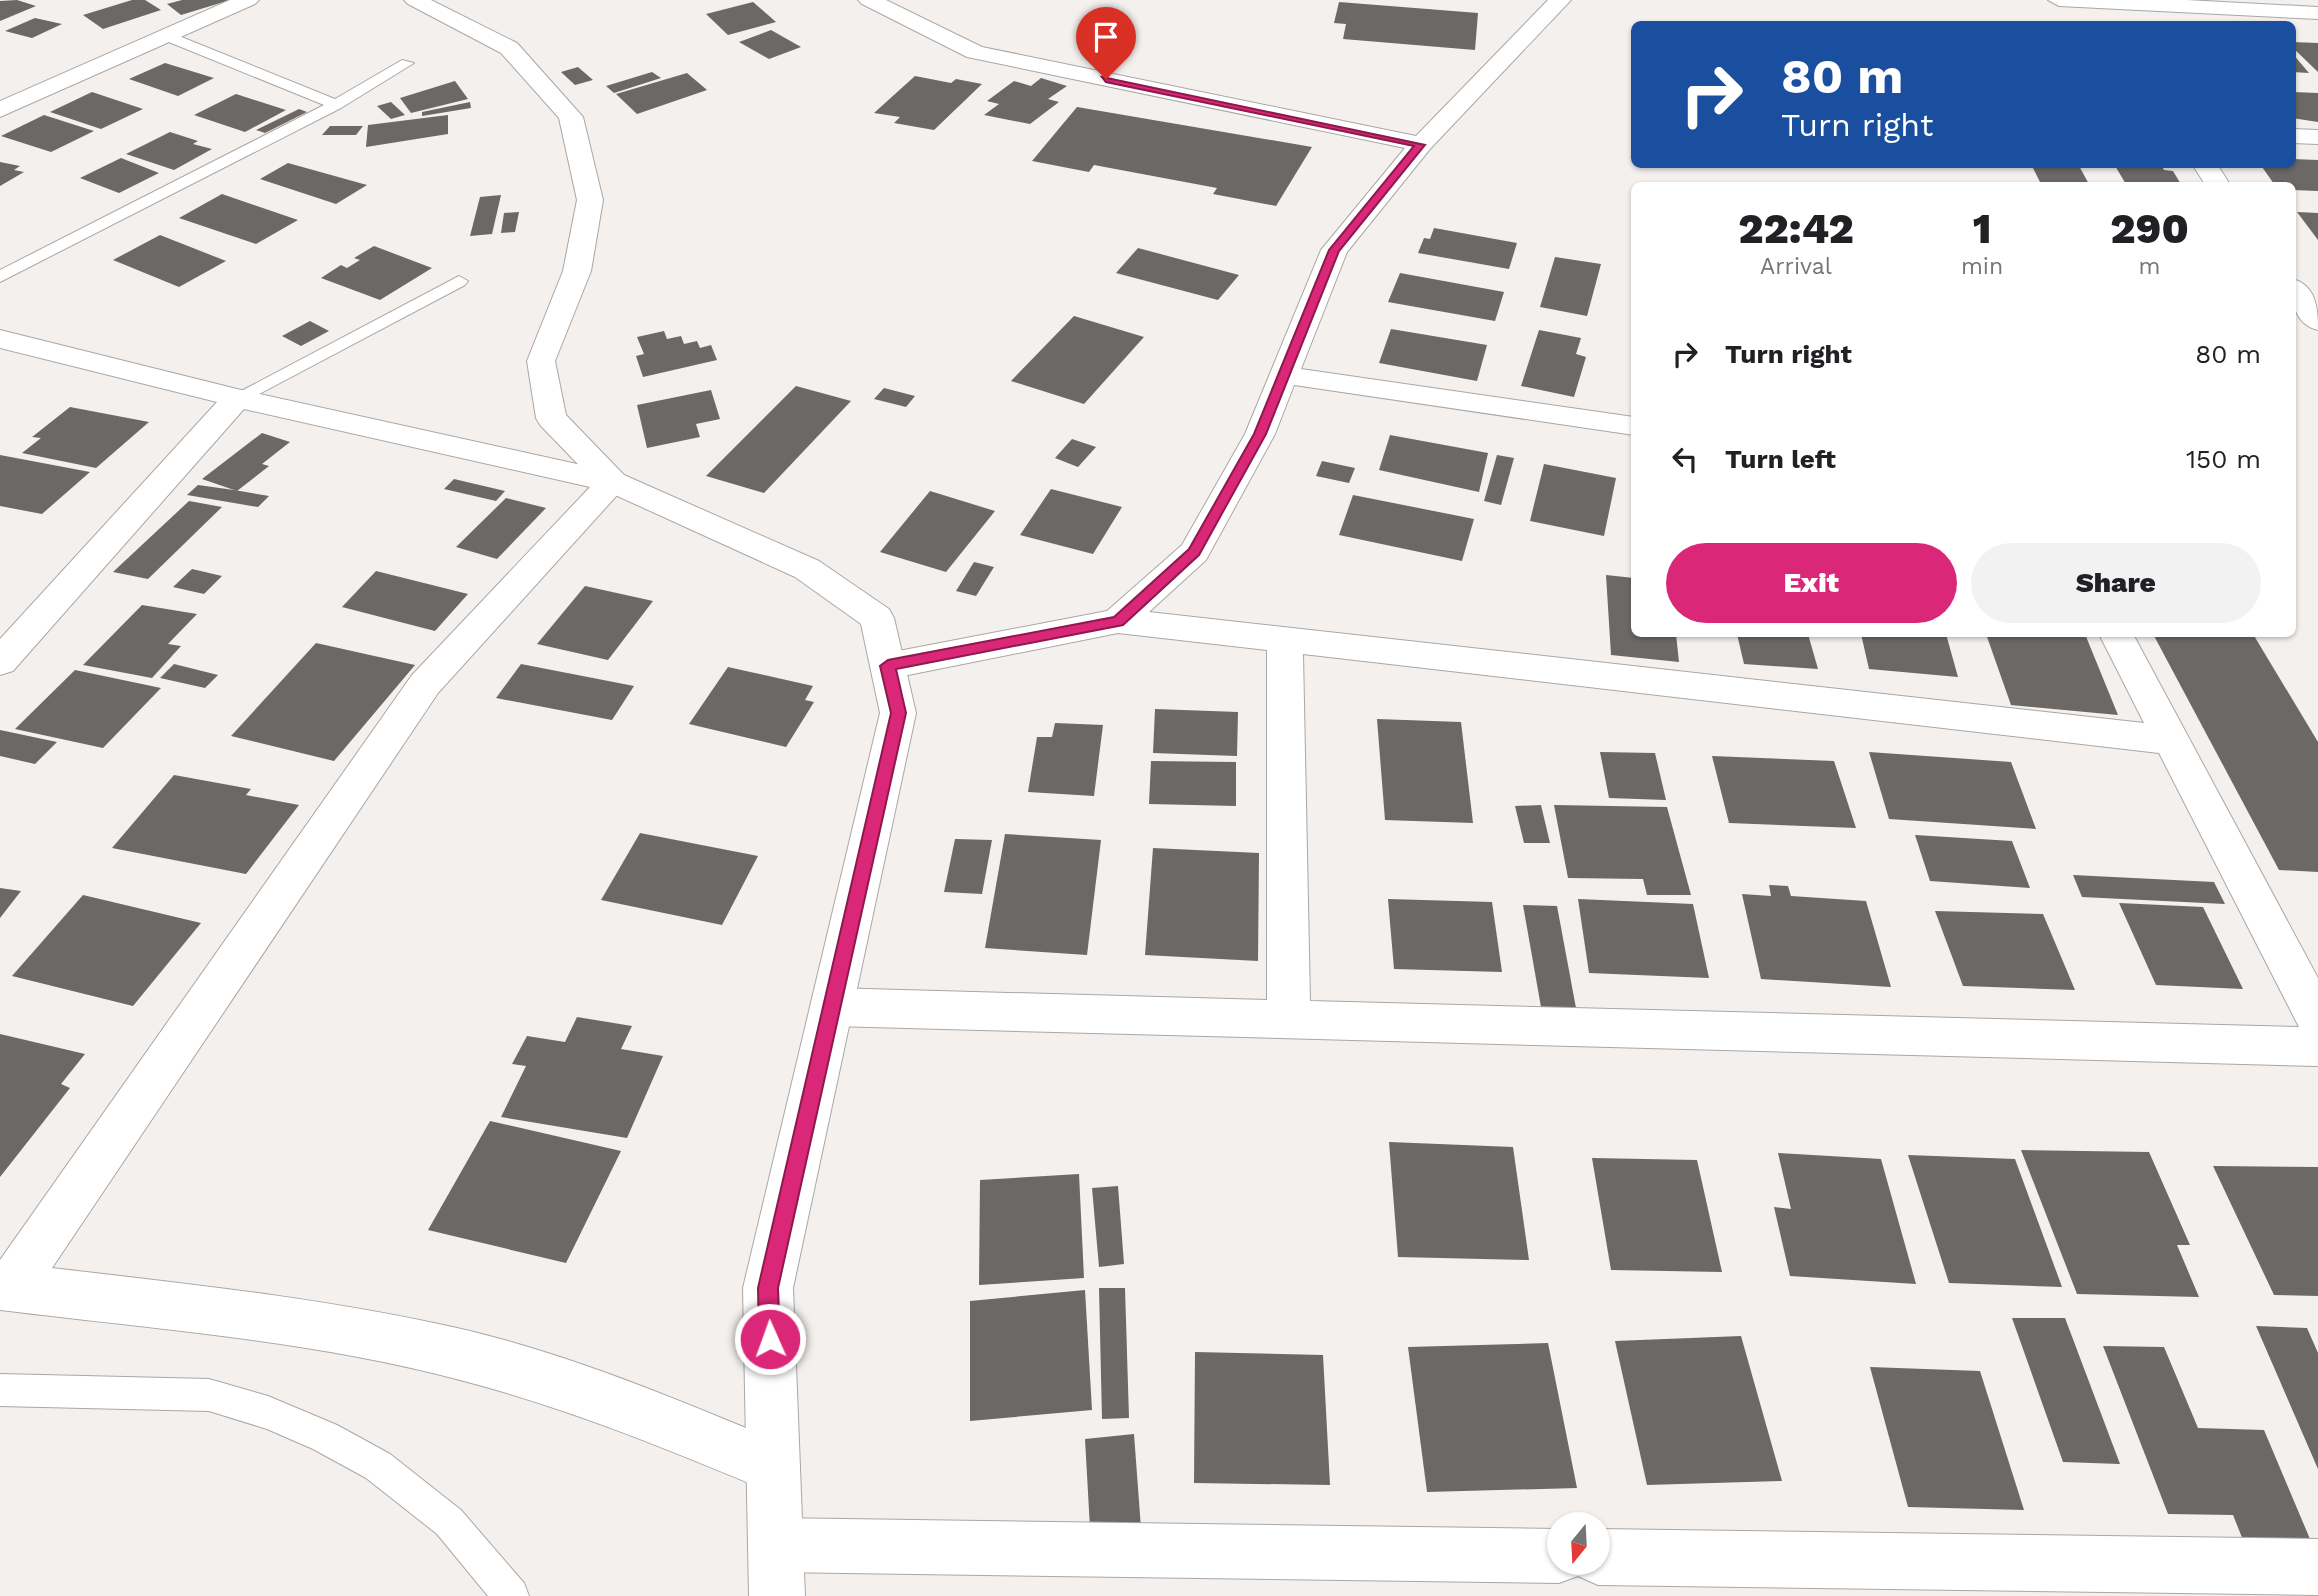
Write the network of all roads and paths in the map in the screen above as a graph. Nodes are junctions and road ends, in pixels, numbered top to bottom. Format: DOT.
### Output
graph roads {
  1 [pos="248,0"];
  2 [pos="415,0"];
  3 [pos="869,0"];
  4 [pos="1560,0"];
  5 [pos="2059,0"];
  6 [pos="2318,13"];
  7 [pos="164,35"];
  8 [pos="407,63"];
  9 [pos="336,105"];
  10 [pos="0,110"];
  11 [pos="2296,136"];
  12 [pos="2318,137"];
  13 [pos="1420,145"];
  14 [pos="0,277"];
  15 [pos="459,281"];
  16 [pos="2296,292"];
  17 [pos="2318,322"];
  18 [pos="0,339"];
  19 [pos="1283,375"];
  20 [pos="237,398"];
  21 [pos="1631,426"];
  22 [pos="613,482"];
  23 [pos="1118,621"];
  24 [pos="2118,637"];
  25 [pos="1285,640"];
  26 [pos="0,663"];
  27 [pos="888,666"];
  28 [pos="2172,740"];
  29 [pos="832,1007"];
  30 [pos="1289,1020"];
  31 [pos="2318,1020"];
  32 [pos="2318,1047"];
  33 [pos="5,1286"];
  34 [pos="0,1390"];
  35 [pos="773,1466"];
  36 [pos="1547,1556"];
  37 [pos="1610,1557"];
  38 [pos="2318,1567"];
  39 [pos="776,1570"];
  40 [pos="511,1596"];
  1 -- 7 [label="street"];
  2 -- 22 [label="street"];
  3 -- 13 [label="street"];
  4 -- 13 [label="street"];
  5 -- 6 [label="street"];
  7 -- 9 [label="lane"];
  7 -- 10 [label="street"];
  8 -- 9 [label="lane"];
  9 -- 14 [label="lane"];
  11 -- 12 [label="street"];
  13 -- 19 [label="street"];
  15 -- 20 [label="lane"];
  16 -- 17 [label="street"];
  18 -- 20 [label="street"];
  19 -- 21 [label="street"];
  19 -- 23 [label="street"];
  20 -- 22 [label="street"];
  20 -- 26 [label="street"];
  22 -- 27 [label="street"];
  22 -- 33 [label="street"];
  23 -- 25 [label="street"];
  23 -- 27 [label="street"];
  24 -- 28 [label="street"];
  25 -- 28 [label="street"];
  25 -- 30 [label="street"];
  27 -- 29 [label="street"];
  28 -- 31 [label="street"];
  29 -- 30 [label="street"];
  29 -- 35 [label="street"];
  30 -- 32 [label="street"];
  33 -- 35 [label="street"];
  34 -- 40 [label="lane"];
  35 -- 39 [label="street"];
  36 -- 39 [label="street"];
  37 -- 38 [label="street"];
}
